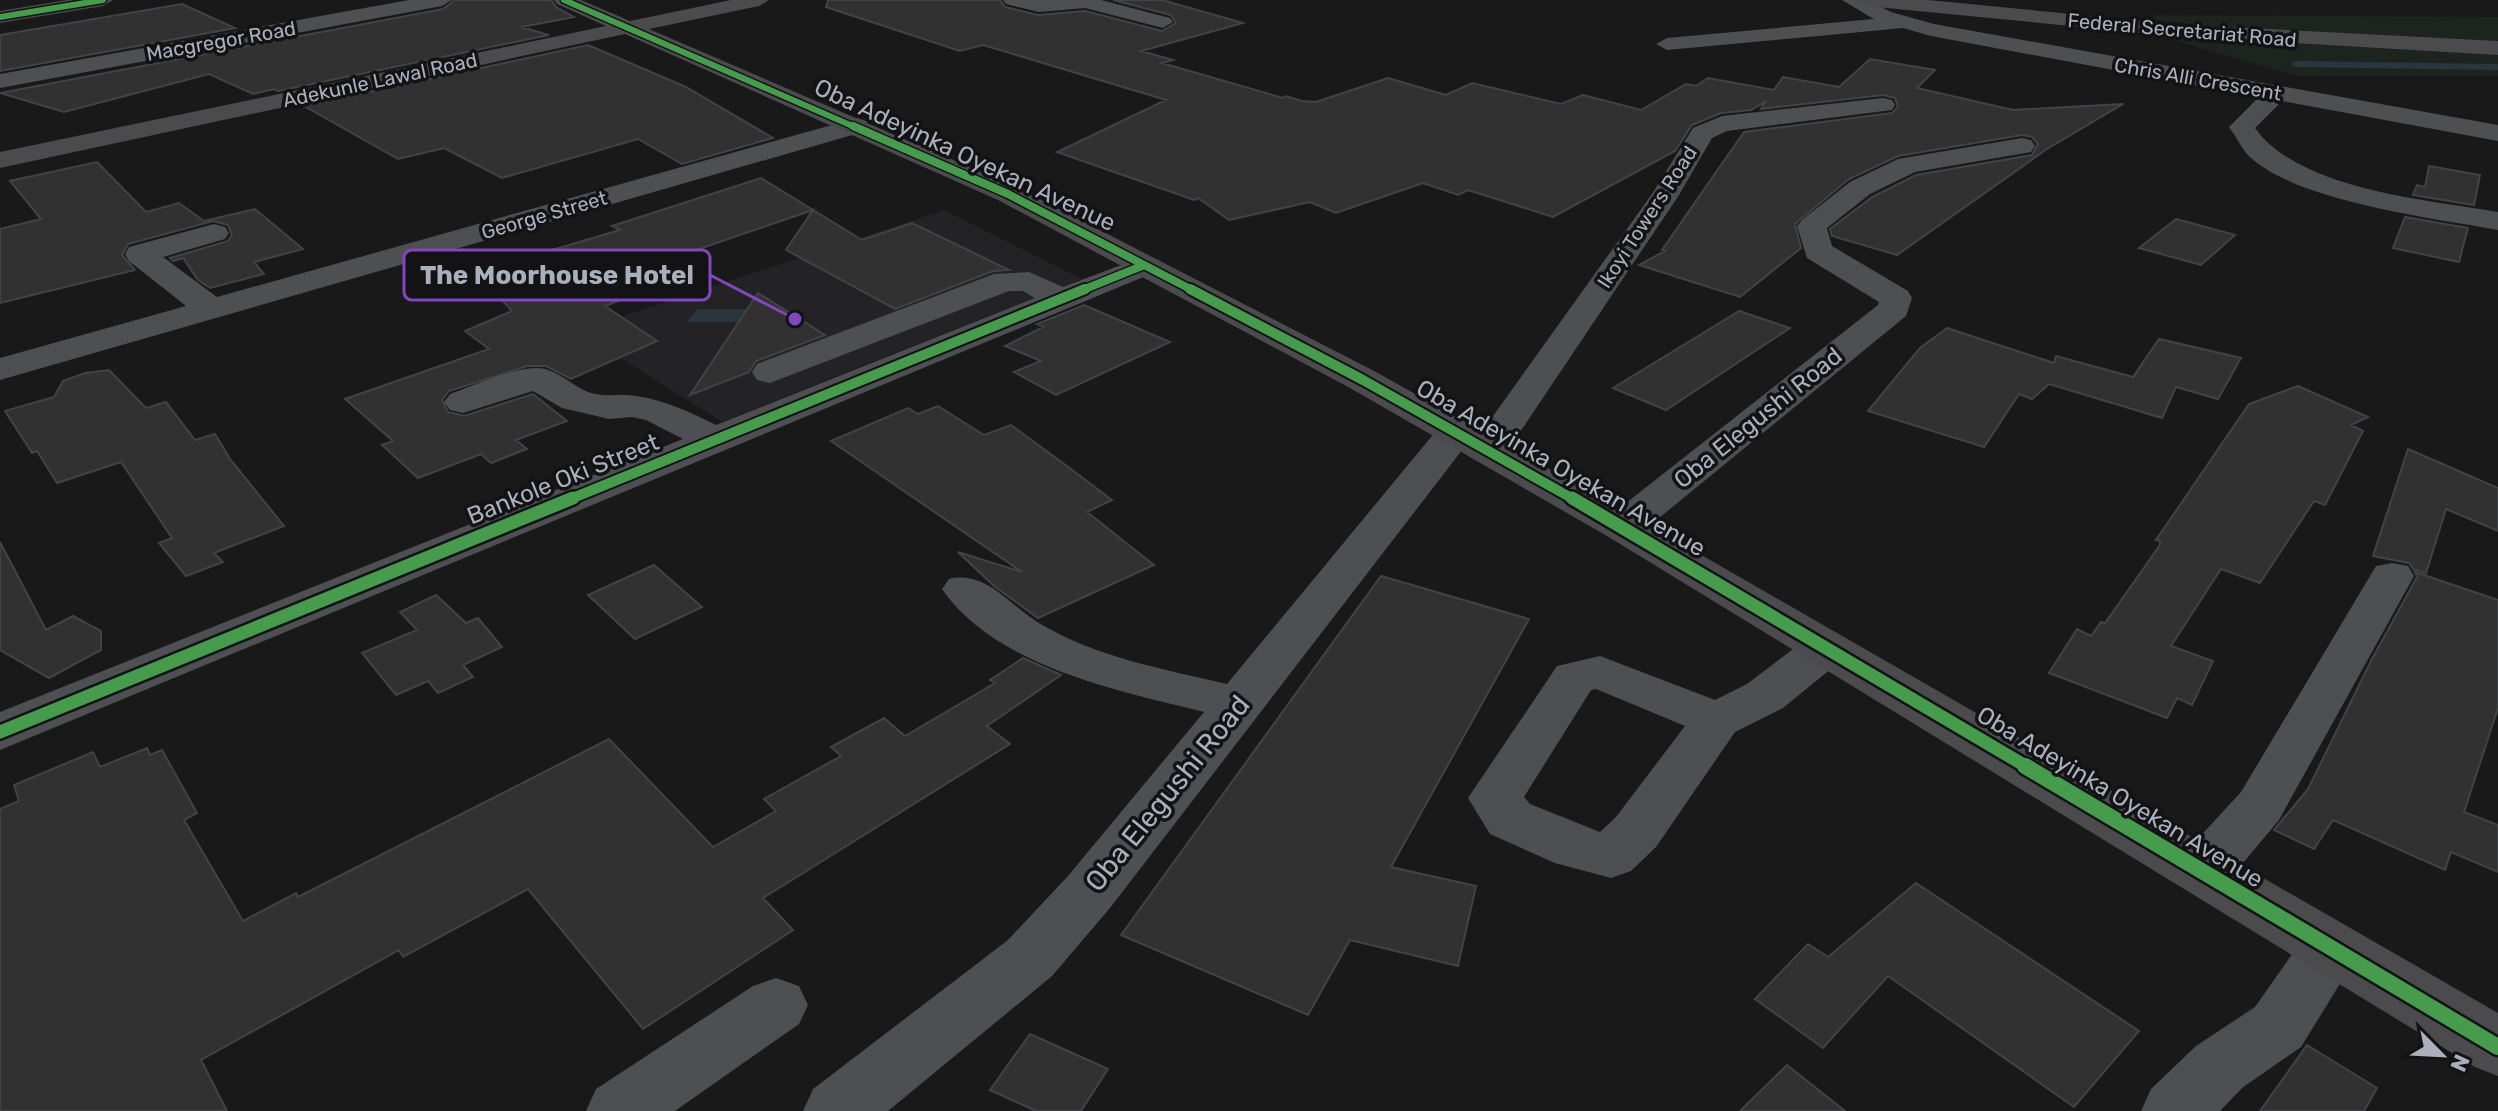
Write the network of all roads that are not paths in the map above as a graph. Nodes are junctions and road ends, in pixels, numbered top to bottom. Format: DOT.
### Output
graph roads {
  1 [pos="103,0"];
  2 [pos="442,0"];
  3 [pos="564,0"];
  4 [pos="759,0"];
  5 [pos="1013,0"];
  6 [pos="1852,0"];
  7 [pos="1866,0"];
  8 [pos="1938,4"];
  9 [pos="1164,13"];
  10 [pos="0,17"];
  11 [pos="1903,22"];
  12 [pos="630,27"];
  13 [pos="2498,40"];
  14 [pos="1667,44"];
  15 [pos="2498,48"];
  16 [pos="0,81"];
  17 [pos="102,86"];
  18 [pos="2276,94"];
  19 [pos="7,100"];
  20 [pos="1883,105"];
  21 [pos="857,126"];
  22 [pos="2498,133"];
  23 [pos="2022,146"];
  24 [pos="0,160"];
  25 [pos="2498,221"];
  26 [pos="214,233"];
  27 [pos="1142,266"];
  28 [pos="1062,299"];
  29 [pos="211,309"];
  30 [pos="0,369"];
  31 [pos="770,372"];
  32 [pos="463,402"];
  33 [pos="715,440"];
  34 [pos="1471,442"];
  35 [pos="1622,527"];
  36 [pos="2392,576"];
  37 [pos="965,589"];
  38 [pos="1826,648"];
  39 [pos="1239,704"];
  40 [pos="1717,720"];
  41 [pos="0,732"];
  42 [pos="2203,871"];
  43 [pos="2331,948"];
  44 [pos="776,1005"];
  45 [pos="2498,1047"];
  46 [pos="620,1111"];
  47 [pos="837,1111"];
  48 [pos="2175,1111"];
  1 -- 10 [label="main road"];
  2 -- 16 [label="street, Macgregor Road"];
  3 -- 12 [label="main road, Oba Adeyinka Oyekan Avenue"];
  4 -- 12 [label="main road, Adekunle Lawal Road"];
  5 -- 9 [label="street"];
  6 -- 11 [label="street, Chris Alli Crescent"];
  7 -- 8 [label="main road, Federal Secretariat Road"];
  8 -- 11 [label="street"];
  8 -- 13 [label="main road, Federal Secretariat Road"];
  8 -- 15 [label="main road, Federal Secretariat Road"];
  11 -- 14 [label="street"];
  11 -- 18 [label="street, Chris Alli Crescent"];
  12 -- 21 [label="main road, Oba Adeyinka Oyekan Avenue"];
  12 -- 24 [label="main road, Adekunle Lawal Road"];
  17 -- 19 [label="street"];
  18 -- 22 [label="street, Chris Alli Crescent"];
  18 -- 25 [label="street"];
  20 -- 34 [label="street, Ikoyi Towers Road"];
  21 -- 27 [label="main road, Oba Adeyinka Oyekan Avenue"];
  21 -- 29 [label="street, George Street"];
  23 -- 35 [label="street, Oba Elegushi Road"];
  26 -- 29 [label="street"];
  27 -- 28 [label="street, Bankole Oki Street"];
  27 -- 34 [label="main road, Oba Adeyinka Oyekan Avenue"];
  28 -- 31 [label="street"];
  28 -- 33 [label="street, Bankole Oki Street"];
  29 -- 30 [label="street, George Street"];
  32 -- 33 [label="street"];
  33 -- 41 [label="street, Bankole Oki Street"];
  34 -- 35 [label="main road, Oba Adeyinka Oyekan Avenue"];
  34 -- 39 [label="street, Oba Elegushi Road"];
  35 -- 38 [label="main road, Oba Adeyinka Oyekan Avenue"];
  36 -- 42 [label="street"];
  37 -- 39 [label="street"];
  38 -- 40 [label="street"];
  38 -- 42 [label="main road, Oba Adeyinka Oyekan Avenue"];
  39 -- 47 [label="street, Oba Elegushi Road"];
  42 -- 43 [label="main road, Oba Adeyinka Oyekan Avenue"];
  43 -- 45 [label="main road, Oba Adeyinka Oyekan Avenue"];
  43 -- 48 [label="street"];
  44 -- 46 [label="street"];
}
